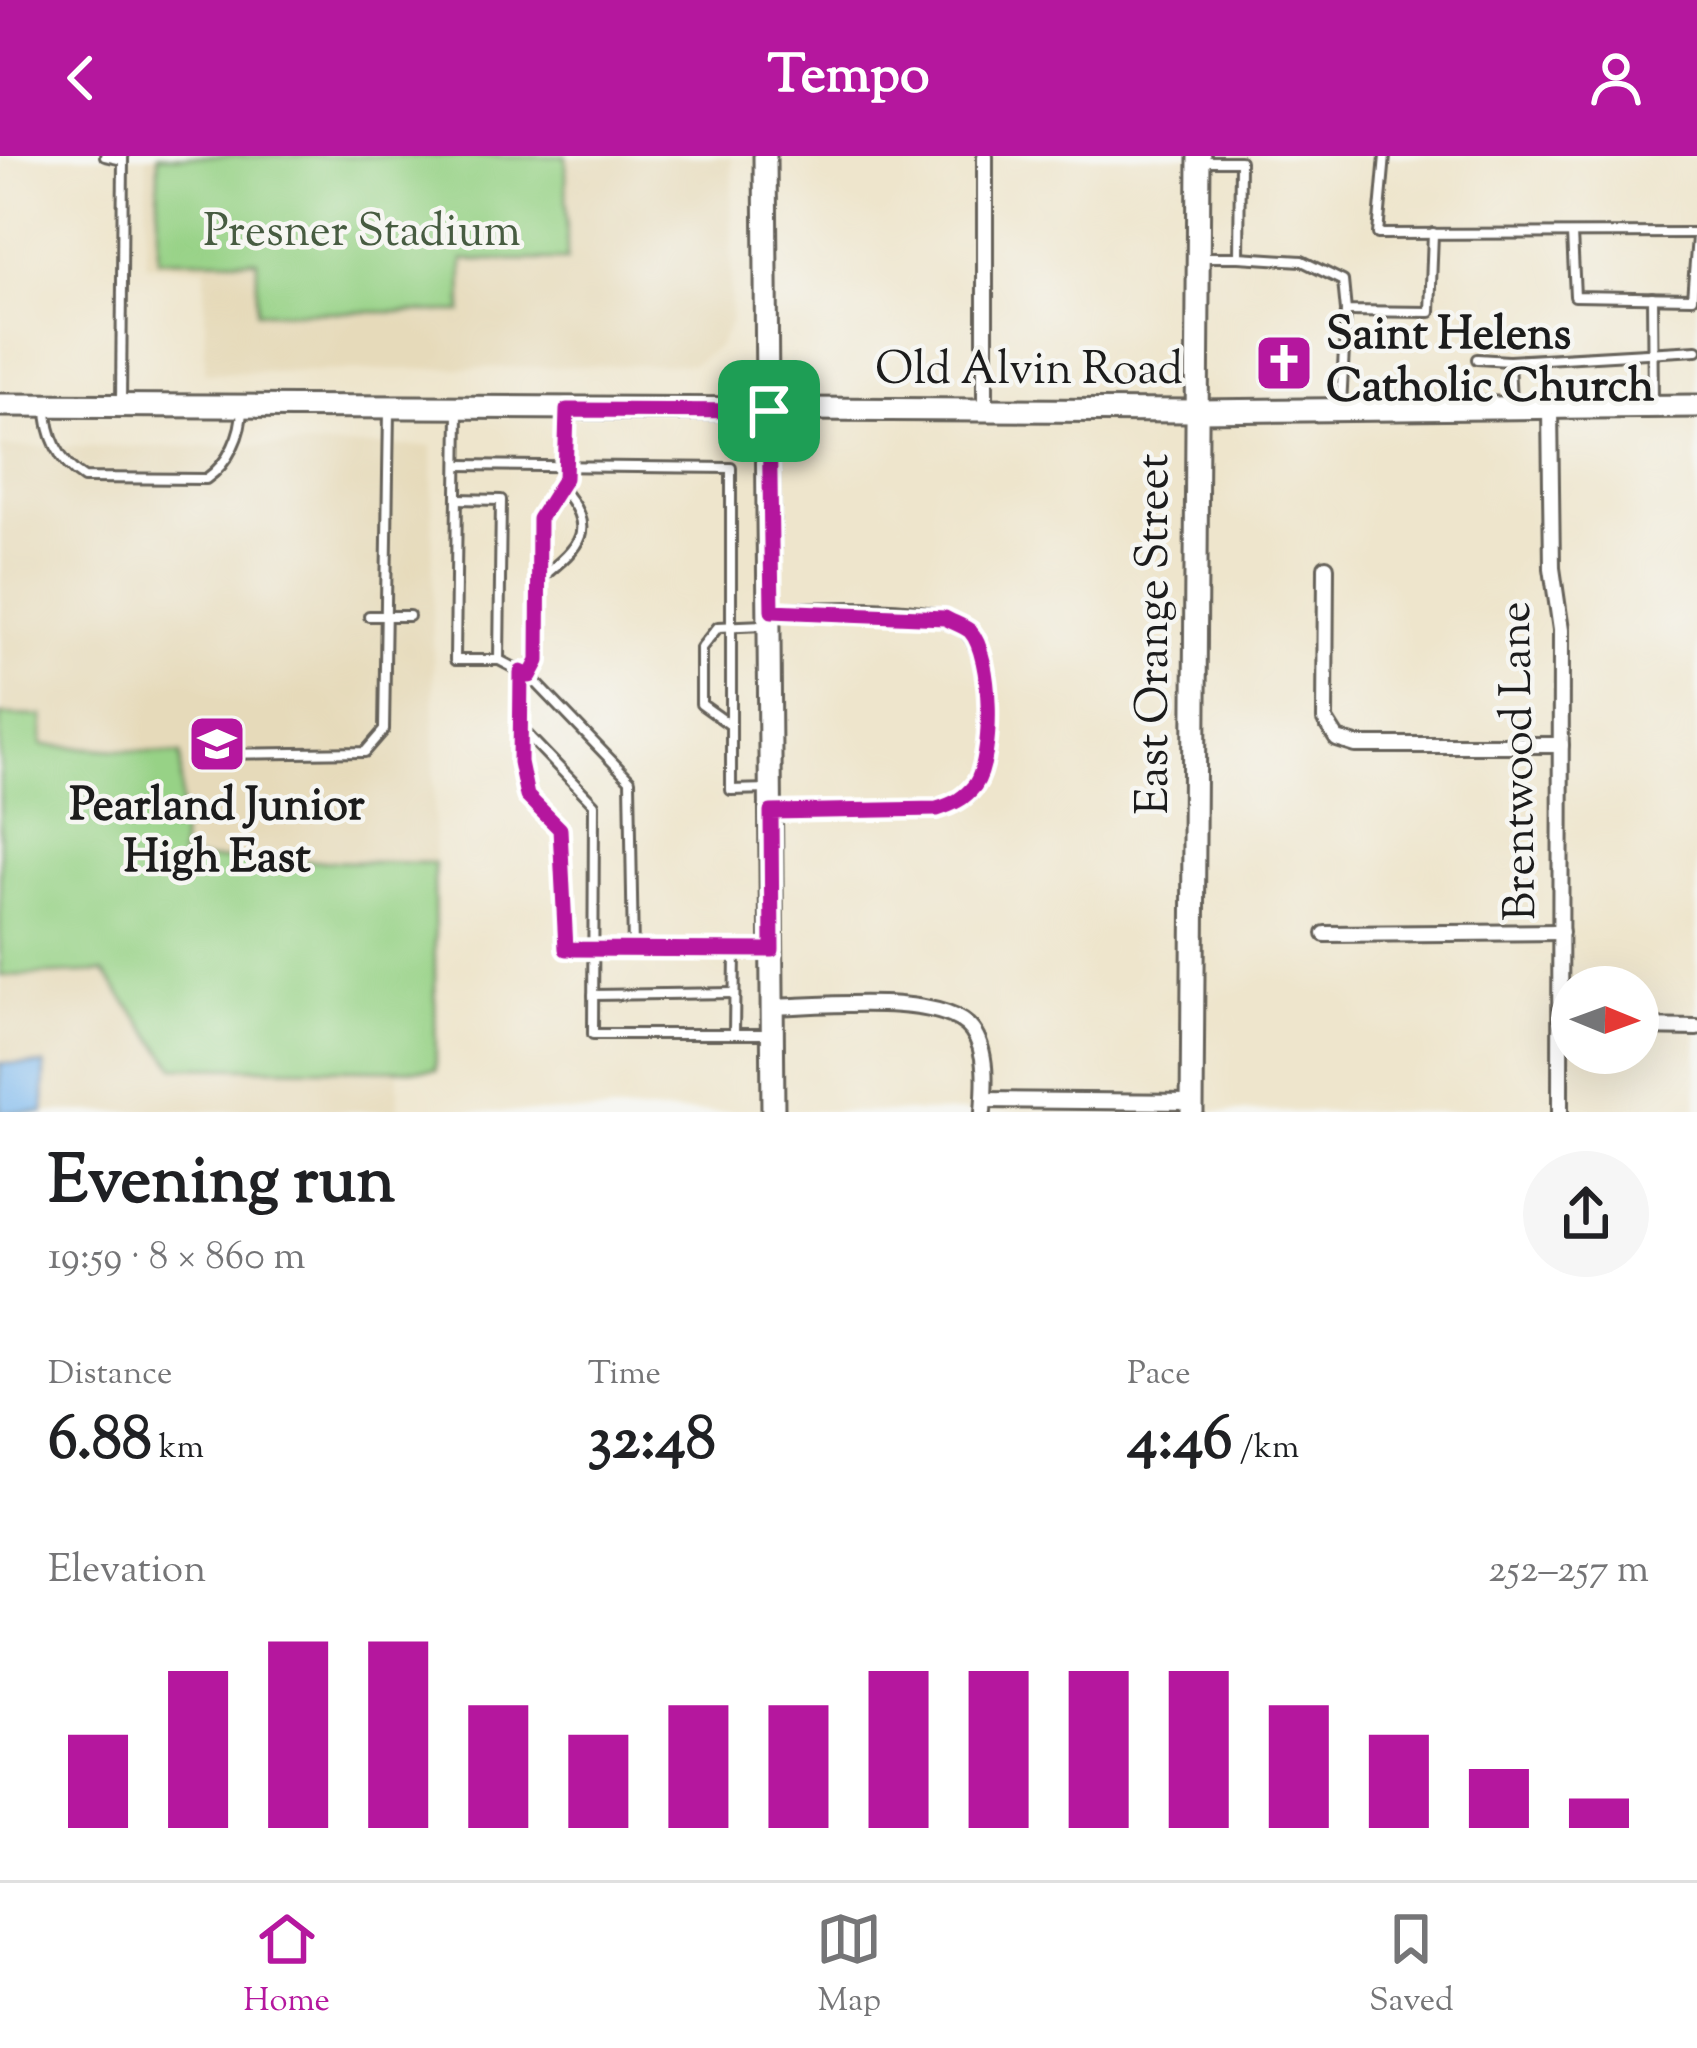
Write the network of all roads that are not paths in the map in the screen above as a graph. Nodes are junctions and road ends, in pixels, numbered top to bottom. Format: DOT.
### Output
graph roads {
  1 [pos="105,156"];
  2 [pos="765,156"];
  3 [pos="985,156"];
  4 [pos="1385,156"];
  5 [pos="123,158"];
  6 [pos="1241,158"];
  7 [pos="1199,159"];
  8 [pos="1433,233"];
  9 [pos="1572,234"];
  10 [pos="1697,235"];
  11 [pos="1198,257"];
  12 [pos="1239,257"];
  13 [pos="1652,297"];
  14 [pos="1346,311"];
  15 [pos="1697,350"];
  16 [pos="1652,354"];
  17 [pos="1477,359"];
  18 [pos="1509,361"];
  19 [pos="0,405"];
  20 [pos="47,405"];
  21 [pos="121,406"];
  22 [pos="1653,406"];
  23 [pos="1697,406"];
  24 [pos="242,407"];
  25 [pos="388,409"];
  26 [pos="1511,409"];
  27 [pos="1550,409"];
  28 [pos="458,410"];
  29 [pos="567,410"];
  30 [pos="985,410"];
  31 [pos="1340,410"];
  32 [pos="769,411"];
  33 [pos="1197,411"];
  34 [pos="458,465"];
  35 [pos="568,466"];
  36 [pos="560,485"];
  37 [pos="457,499"];
  38 [pos="1326,567"];
  39 [pos="539,580"];
  40 [pos="369,616"];
  41 [pos="387,616"];
  42 [pos="409,616"];
  43 [pos="771,618"];
  44 [pos="732,625"];
  45 [pos="499,660"];
  46 [pos="526,674"];
  47 [pos="731,725"];
  48 [pos="521,728"];
  49 [pos="1561,745"];
  50 [pos="214,754"];
  51 [pos="771,800"];
  52 [pos="1561,932"];
  53 [pos="1325,934"];
  54 [pos="772,950"];
  55 [pos="592,951"];
  56 [pos="735,951"];
  57 [pos="633,952"];
  58 [pos="1563,966"];
  59 [pos="734,993"];
  60 [pos="593,994"];
  61 [pos="772,1006"];
  62 [pos="1659,1027"];
  63 [pos="1697,1028"];
  64 [pos="734,1034"];
  65 [pos="772,1034"];
  66 [pos="1563,1074"];
  67 [pos="983,1106"];
  68 [pos="1192,1107"];
  69 [pos="773,1112"];
  70 [pos="1561,1112"];
  1 -- 5 [label="lane"];
  2 -- 32 [label="street"];
  3 -- 30 [label="street"];
  4 -- 8 [label="lane"];
  5 -- 21 [label="lane"];
  6 -- 7 [label="lane"];
  6 -- 12 [label="lane"];
  7 -- 11 [label="street, East Orange Street"];
  8 -- 9 [label="lane"];
  8 -- 14 [label="lane"];
  9 -- 10 [label="lane"];
  9 -- 13 [label="lane"];
  10 -- 13 [label="lane"];
  11 -- 12 [label="lane"];
  11 -- 33 [label="street, East Orange Street"];
  12 -- 14 [label="lane"];
  13 -- 16 [label="lane"];
  14 -- 31 [label="lane"];
  15 -- 16 [label="lane"];
  16 -- 18 [label="lane"];
  16 -- 22 [label="lane"];
  17 -- 18 [label="lane"];
  18 -- 26 [label="lane"];
  19 -- 20 [label="street, Old Alvin Road"];
  20 -- 21 [label="street, Old Alvin Road"];
  20 -- 24 [label="lane"];
  21 -- 24 [label="street, Old Alvin Road"];
  22 -- 23 [label="street, Old Alvin Road"];
  22 -- 27 [label="street, Old Alvin Road"];
  24 -- 25 [label="street, Old Alvin Road"];
  25 -- 28 [label="street, Old Alvin Road"];
  25 -- 41 [label="lane"];
  26 -- 27 [label="street, Old Alvin Road"];
  26 -- 31 [label="street, Old Alvin Road"];
  27 -- 49 [label="street, Brentwood Lane"];
  28 -- 29 [label="street, Old Alvin Road"];
  28 -- 34 [label="lane"];
  29 -- 32 [label="street, Old Alvin Road"];
  29 -- 35 [label="lane"];
  30 -- 32 [label="street, Old Alvin Road"];
  30 -- 33 [label="street, Old Alvin Road"];
  31 -- 33 [label="street, Old Alvin Road"];
  32 -- 43 [label="street"];
  33 -- 68 [label="street, East Orange Street"];
  34 -- 35 [label="lane"];
  34 -- 37 [label="lane"];
  35 -- 36 [label="lane"];
  35 -- 44 [label="lane"];
  36 -- 39 [label="lane"];
  36 -- 39 [label="lane"];
  37 -- 45 [label="lane"];
  37 -- 45 [label="lane"];
  38 -- 49 [label="street"];
  39 -- 46 [label="lane"];
  40 -- 41 [label="lane"];
  41 -- 42 [label="lane"];
  41 -- 50 [label="lane"];
  43 -- 44 [label="lane"];
  43 -- 51 [label="street"];
  43 -- 51 [label="street"];
  44 -- 47 [label="lane"];
  44 -- 47 [label="lane"];
  45 -- 46 [label="lane"];
  46 -- 48 [label="lane"];
  46 -- 57 [label="lane"];
  47 -- 51 [label="lane"];
  48 -- 55 [label="lane"];
  48 -- 55 [label="lane"];
  49 -- 52 [label="street, Brentwood Lane"];
  51 -- 54 [label="street"];
  52 -- 53 [label="street"];
  52 -- 58 [label="street, Brentwood Lane"];
  54 -- 56 [label="lane"];
  54 -- 61 [label="street"];
  55 -- 57 [label="lane"];
  55 -- 60 [label="lane"];
  56 -- 57 [label="lane"];
  56 -- 59 [label="lane"];
  59 -- 60 [label="lane"];
  59 -- 64 [label="lane"];
  60 -- 64 [label="lane"];
  61 -- 65 [label="street"];
  61 -- 67 [label="street"];
  62 -- 63 [label="street"];
  64 -- 65 [label="lane"];
  65 -- 69 [label="street"];
  66 -- 70 [label="street, Brentwood Lane"];
  67 -- 68 [label="street"];
}
